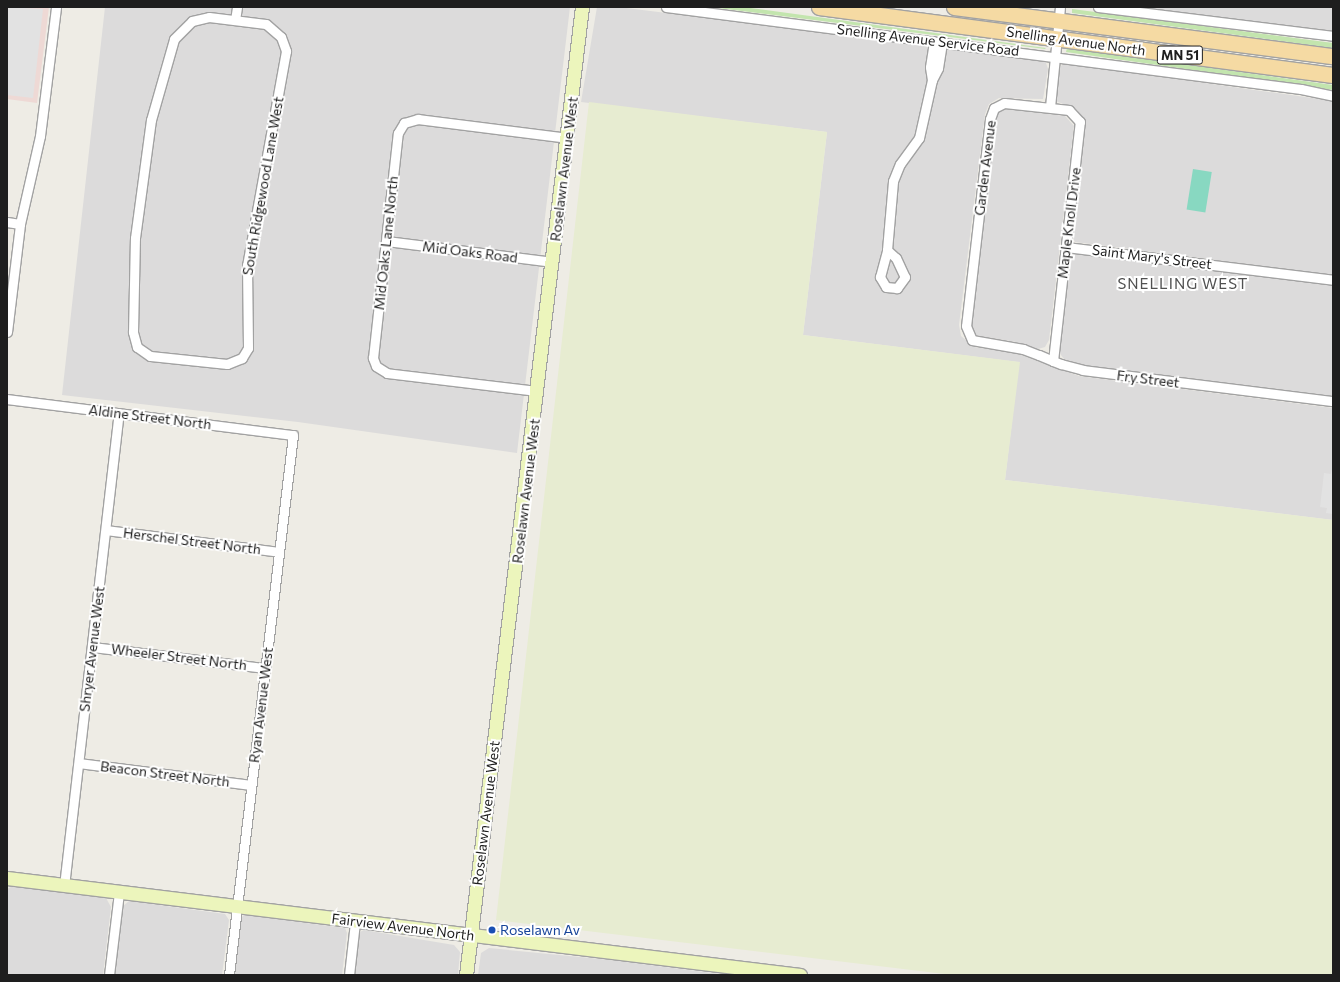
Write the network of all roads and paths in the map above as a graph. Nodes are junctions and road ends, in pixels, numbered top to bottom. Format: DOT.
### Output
graph roads {
  1 [pos="56,7"];
  2 [pos="237,7"];
  3 [pos="582,7"];
  4 [pos="666,7"];
  5 [pos="819,7"];
  6 [pos="954,7"];
  7 [pos="1098,7"];
  8 [pos="1060,14"];
  9 [pos="235,20"];
  10 [pos="1333,36"];
  11 [pos="1058,39"];
  12 [pos="938,41"];
  13 [pos="1056,56"];
  14 [pos="1333,56"];
  15 [pos="1333,75"];
  16 [pos="1333,96"];
  17 [pos="1050,107"];
  18 [pos="568,138"];
  19 [pos="7,222"];
  20 [pos="20,224"];
  21 [pos="386,242"];
  22 [pos="1066,247"];
  23 [pos="887,250"];
  24 [pos="553,262"];
  25 [pos="1333,280"];
  26 [pos="7,332"];
  27 [pos="969,337"];
  28 [pos="1053,361"];
  29 [pos="537,391"];
  30 [pos="7,399"];
  31 [pos="1333,402"];
  32 [pos="119,413"];
  33 [pos="293,435"];
  34 [pos="106,530"];
  35 [pos="279,552"];
  36 [pos="93,647"];
  37 [pos="265,668"];
  38 [pos="79,763"];
  39 [pos="251,785"];
  40 [pos="7,878"];
  41 [pos="64,886"];
  42 [pos="119,892"];
  43 [pos="237,907"];
  44 [pos="355,922"];
  45 [pos="471,935"];
  46 [pos="109,975"];
  47 [pos="229,975"];
  48 [pos="348,975"];
  49 [pos="466,975"];
  50 [pos="800,975"];
  1 -- 20 [label="street"];
  2 -- 9 [label="street"];
  3 -- 18 [label="street, Roselawn Avenue West"];
  4 -- 12 [label="street, Snelling Avenue Service Road"];
  5 -- 11 [label="main road, Snelling Avenue North / MN 51"];
  6 -- 8 [label="main road, Snelling Avenue North / MN 51"];
  7 -- 10 [label="street"];
  8 -- 11 [label="street"];
  8 -- 14 [label="main road, Snelling Avenue North / MN 51"];
  9 -- 9 [label="street, South Ridgewood Lane West"];
  11 -- 13 [label="street"];
  11 -- 15 [label="main road, Snelling Avenue North / MN 51"];
  12 -- 13 [label="street, Snelling Avenue Service Road"];
  12 -- 23 [label="street"];
  13 -- 16 [label="street, Snelling Avenue Service Road"];
  13 -- 17 [label="street"];
  17 -- 22 [label="street, Maple Knoll Drive"];
  17 -- 27 [label="street, Garden Avenue"];
  18 -- 21 [label="street, Mid Oaks Lane North"];
  18 -- 24 [label="street, Roselawn Avenue West"];
  19 -- 20 [label="street"];
  20 -- 26 [label="street"];
  21 -- 24 [label="street, Mid Oaks Road"];
  21 -- 29 [label="street, Mid Oaks Lane North"];
  22 -- 25 [label="street, Saint Mary's Street"];
  22 -- 28 [label="street, Maple Knoll Drive"];
  24 -- 29 [label="street, Roselawn Avenue West"];
  27 -- 28 [label="street, Fry Street"];
  28 -- 31 [label="street, Fry Street"];
  29 -- 45 [label="street, Roselawn Avenue West"];
  30 -- 32 [label="street, Aldine Street North"];
  32 -- 33 [label="street, Aldine Street North"];
  32 -- 34 [label="street, Shryer Avenue West"];
  33 -- 35 [label="street, Ryan Avenue West"];
  34 -- 35 [label="street, Herschel Street North"];
  34 -- 36 [label="street, Shryer Avenue West"];
  35 -- 37 [label="street, Ryan Avenue West"];
  36 -- 37 [label="street, Wheeler Street North"];
  36 -- 38 [label="street, Shryer Avenue West"];
  37 -- 39 [label="street, Ryan Avenue West"];
  38 -- 39 [label="street, Beacon Street North"];
  38 -- 41 [label="street, Shryer Avenue West"];
  39 -- 43 [label="street, Ryan Avenue West"];
  40 -- 41 [label="street, Fairview Avenue North"];
  41 -- 42 [label="street, Fairview Avenue North"];
  42 -- 43 [label="street, Fairview Avenue North"];
  42 -- 46 [label="street"];
  43 -- 44 [label="street, Fairview Avenue North"];
  43 -- 47 [label="street, Ryan Avenue West"];
  44 -- 45 [label="street, Fairview Avenue North"];
  44 -- 48 [label="street"];
  45 -- 49 [label="street, Roselawn Avenue West"];
  45 -- 50 [label="street, Fairview Avenue North"];
}
